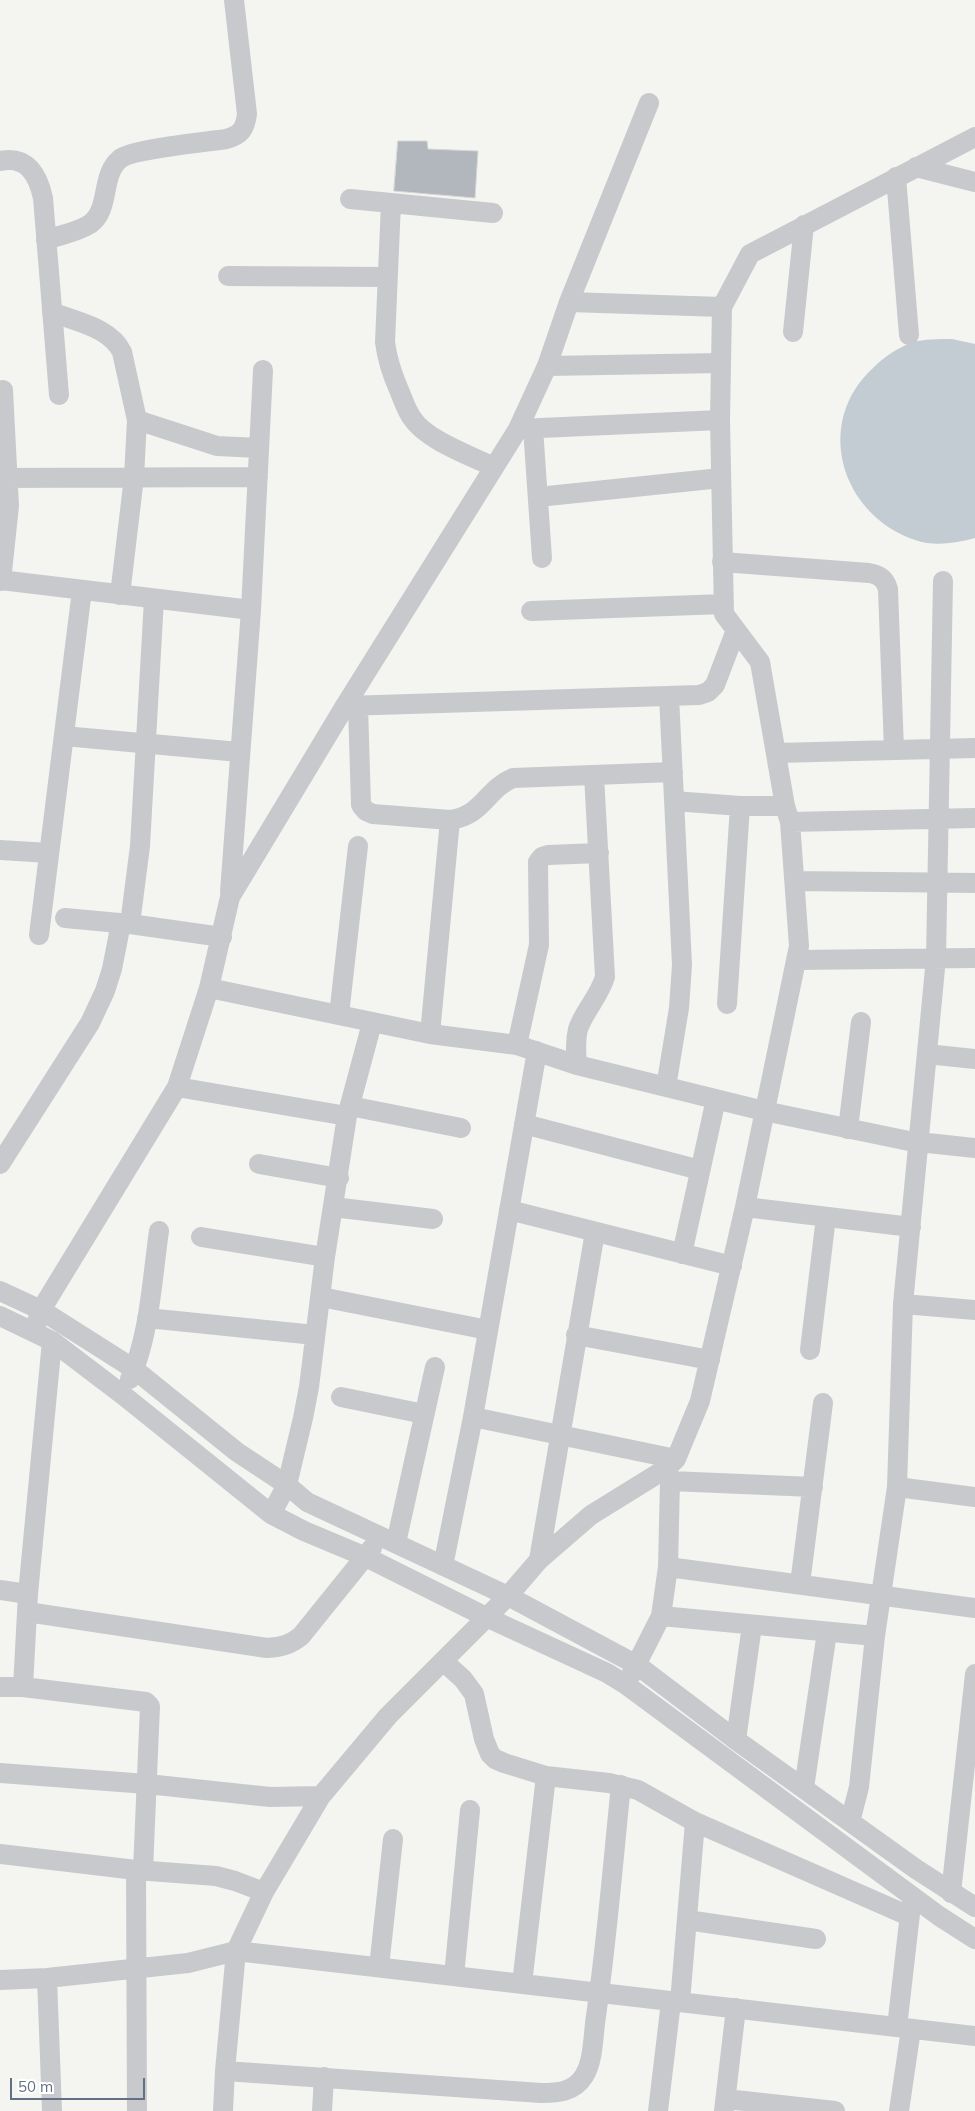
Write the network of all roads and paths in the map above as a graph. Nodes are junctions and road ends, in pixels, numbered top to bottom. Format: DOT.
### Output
graph roads {
  1 [pos="234,0"];
  2 [pos="649,102"];
  3 [pos="975,136"];
  4 [pos="0,161"];
  5 [pos="916,167"];
  6 [pos="896,177"];
  7 [pos="975,182"];
  8 [pos="350,199"];
  9 [pos="391,203"];
  10 [pos="493,213"];
  11 [pos="804,225"];
  12 [pos="46,240"];
  13 [pos="228,276"];
  14 [pos="388,278"];
  15 [pos="569,302"];
  16 [pos="722,307"];
  17 [pos="52,312"];
  18 [pos="793,332"];
  19 [pos="909,335"];
  20 [pos="721,363"];
  21 [pos="547,366"];
  22 [pos="264,370"];
  23 [pos="2,390"];
  24 [pos="59,395"];
  25 [pos="137,420"];
  26 [pos="720,420"];
  27 [pos="526,428"];
  28 [pos="259,448"];
  29 [pos="494,467"];
  30 [pos="134,477"];
  31 [pos="258,477"];
  32 [pos="4,478"];
  33 [pos="721,478"];
  34 [pos="538,497"];
  35 [pos="542,558"];
  36 [pos="722,562"];
  37 [pos="0,581"];
  38 [pos="942,581"];
  39 [pos="82,590"];
  40 [pos="120,595"];
  41 [pos="154,599"];
  42 [pos="724,604"];
  43 [pos="251,610"];
  44 [pos="531,611"];
  45 [pos="736,630"];
  46 [pos="669,696"];
  47 [pos="351,706"];
  48 [pos="64,736"];
  49 [pos="146,744"];
  50 [pos="975,748"];
  51 [pos="941,749"];
  52 [pos="894,750"];
  53 [pos="239,752"];
  54 [pos="776,752"];
  55 [pos="673,772"];
  56 [pos="594,775"];
  57 [pos="674,801"];
  58 [pos="740,806"];
  59 [pos="788,814"];
  60 [pos="975,818"];
  61 [pos="940,819"];
  62 [pos="450,820"];
  63 [pos="358,846"];
  64 [pos="0,850"];
  65 [pos="49,853"];
  66 [pos="599,853"];
  67 [pos="795,881"];
  68 [pos="975,883"];
  69 [pos="937,884"];
  70 [pos="230,897"];
  71 [pos="65,918"];
  72 [pos="126,924"];
  73 [pos="39,935"];
  74 [pos="222,937"];
  75 [pos="936,958"];
  76 [pos="975,958"];
  77 [pos="796,960"];
  78 [pos="209,988"];
  79 [pos="727,1004"];
  80 [pos="338,1015"];
  81 [pos="861,1022"];
  82 [pos="372,1023"];
  83 [pos="430,1034"];
  84 [pos="517,1045"];
  85 [pos="537,1050"];
  86 [pos="927,1054"];
  87 [pos="975,1059"];
  88 [pos="577,1064"];
  89 [pos="177,1087"];
  90 [pos="666,1087"];
  91 [pos="716,1099"];
  92 [pos="349,1111"];
  93 [pos="764,1111"];
  94 [pos="524,1124"];
  95 [pos="461,1128"];
  96 [pos="848,1129"];
  97 [pos="919,1142"];
  98 [pos="975,1148"];
  99 [pos="0,1164"];
  100 [pos="259,1164"];
  101 [pos="700,1170"];
  102 [pos="338,1178"];
  103 [pos="333,1207"];
  104 [pos="745,1207"];
  105 [pos="509,1210"];
  106 [pos="826,1217"];
  107 [pos="433,1219"];
  108 [pos="911,1227"];
  109 [pos="159,1230"];
  110 [pos="595,1232"];
  111 [pos="201,1236"];
  112 [pos="682,1254"];
  113 [pos="325,1257"];
  114 [pos="732,1266"];
  115 [pos="0,1291"];
  116 [pos="321,1297"];
  117 [pos="903,1304"];
  118 [pos="41,1310"];
  119 [pos="975,1310"];
  120 [pos="0,1316"];
  121 [pos="147,1318"];
  122 [pos="488,1330"];
  123 [pos="34,1331"];
  124 [pos="315,1335"];
  125 [pos="576,1335"];
  126 [pos="52,1341"];
  127 [pos="810,1350"];
  128 [pos="710,1360"];
  129 [pos="435,1367"];
  130 [pos="134,1369"];
  131 [pos="123,1395"];
  132 [pos="341,1397"];
  133 [pos="823,1402"];
  134 [pos="424,1414"];
  135 [pos="473,1416"];
  136 [pos="560,1435"];
  137 [pos="671,1469"];
  138 [pos="287,1485"];
  139 [pos="813,1487"];
  140 [pos="897,1487"];
  141 [pos="975,1496"];
  142 [pos="271,1514"];
  143 [pos="388,1540"];
  144 [pos="366,1558"];
  145 [pos="539,1560"];
  146 [pos="443,1566"];
  147 [pos="668,1567"];
  148 [pos="800,1584"];
  149 [pos="0,1590"];
  150 [pos="881,1595"];
  151 [pos="508,1596"];
  152 [pos="27,1603"];
  153 [pos="975,1608"];
  154 [pos="661,1616"];
  155 [pos="486,1617"];
  156 [pos="752,1625"];
  157 [pos="827,1632"];
  158 [pos="875,1636"];
  159 [pos="443,1662"];
  160 [pos="637,1665"];
  161 [pos="975,1674"];
  162 [pos="625,1684"];
  163 [pos="0,1687"];
  164 [pos="23,1687"];
  165 [pos="973,1709"];
  166 [pos="736,1740"];
  167 [pos="0,1773"];
  168 [pos="546,1776"];
  169 [pos="147,1784"];
  170 [pos="621,1785"];
  171 [pos="804,1788"];
  172 [pos="321,1796"];
  173 [pos="968,1809"];
  174 [pos="470,1810"];
  175 [pos="695,1822"];
  176 [pos="850,1822"];
  177 [pos="393,1839"];
  178 [pos="0,1854"];
  179 [pos="916,1869"];
  180 [pos="139,1870"];
  181 [pos="264,1892"];
  182 [pos="952,1893"];
  183 [pos="913,1897"];
  184 [pos="975,1907"];
  185 [pos="909,1916"];
  186 [pos="687,1920"];
  187 [pos="816,1939"];
  188 [pos="975,1939"];
  189 [pos="236,1951"];
  190 [pos="379,1967"];
  191 [pos="135,1968"];
  192 [pos="454,1976"];
  193 [pos="47,1978"];
  194 [pos="0,1980"];
  195 [pos="522,1984"];
  196 [pos="599,1994"];
  197 [pos="676,2002"];
  198 [pos="736,2008"];
  199 [pos="904,2028"];
  200 [pos="975,2036"];
  201 [pos="225,2071"];
  202 [pos="324,2077"];
  203 [pos="725,2105"];
  204 [pos="52,2111"];
  205 [pos="137,2111"];
  206 [pos="223,2111"];
  207 [pos="322,2111"];
  208 [pos="658,2111"];
  209 [pos="835,2111"];
  210 [pos="900,2111"];
  1 -- 12 [label="street"];
  2 -- 15 [label="street"];
  3 -- 5 [label="street"];
  4 -- 12 [label="street"];
  5 -- 6 [label="street"];
  5 -- 7 [label="street"];
  6 -- 11 [label="street"];
  6 -- 19 [label="street"];
  8 -- 9 [label="street"];
  9 -- 10 [label="street"];
  9 -- 14 [label="street"];
  11 -- 16 [label="street"];
  11 -- 18 [label="street"];
  12 -- 17 [label="street"];
  13 -- 14 [label="street"];
  14 -- 29 [label="street"];
  15 -- 16 [label="street"];
  15 -- 21 [label="street"];
  16 -- 20 [label="street"];
  17 -- 24 [label="street"];
  17 -- 25 [label="street"];
  20 -- 21 [label="street"];
  20 -- 26 [label="street"];
  21 -- 27 [label="street"];
  22 -- 28 [label="street"];
  23 -- 32 [label="street"];
  25 -- 28 [label="street"];
  25 -- 30 [label="street"];
  26 -- 27 [label="street"];
  26 -- 33 [label="street"];
  27 -- 29 [label="street"];
  27 -- 34 [label="street"];
  28 -- 31 [label="street"];
  29 -- 47 [label="street"];
  30 -- 31 [label="street"];
  30 -- 32 [label="street"];
  30 -- 40 [label="street"];
  31 -- 43 [label="street"];
  32 -- 37 [label="street"];
  33 -- 34 [label="street"];
  33 -- 36 [label="street"];
  34 -- 35 [label="street"];
  36 -- 42 [label="street"];
  36 -- 52 [label="street"];
  37 -- 39 [label="street"];
  38 -- 51 [label="street"];
  39 -- 40 [label="street"];
  39 -- 48 [label="street"];
  40 -- 41 [label="street"];
  41 -- 43 [label="street"];
  41 -- 49 [label="street"];
  42 -- 44 [label="street"];
  42 -- 45 [label="street"];
  43 -- 53 [label="street"];
  45 -- 46 [label="street"];
  45 -- 54 [label="street"];
  46 -- 47 [label="street"];
  46 -- 55 [label="street"];
  47 -- 62 [label="street"];
  47 -- 70 [label="street"];
  48 -- 49 [label="street"];
  48 -- 65 [label="street"];
  49 -- 53 [label="street"];
  49 -- 72 [label="street"];
  50 -- 51 [label="street"];
  51 -- 52 [label="street"];
  51 -- 61 [label="street"];
  52 -- 54 [label="street"];
  53 -- 70 [label="street"];
  54 -- 59 [label="street"];
  55 -- 56 [label="street"];
  55 -- 57 [label="street"];
  56 -- 62 [label="street"];
  56 -- 66 [label="street"];
  57 -- 58 [label="street"];
  57 -- 90 [label="street"];
  58 -- 59 [label="street"];
  58 -- 79 [label="street"];
  59 -- 61 [label="street"];
  59 -- 67 [label="street"];
  60 -- 61 [label="street"];
  61 -- 69 [label="street"];
  62 -- 83 [label="street"];
  63 -- 80 [label="street"];
  64 -- 65 [label="street"];
  65 -- 73 [label="street"];
  66 -- 84 [label="street"];
  66 -- 88 [label="street"];
  67 -- 69 [label="street"];
  67 -- 77 [label="street"];
  68 -- 69 [label="street"];
  69 -- 75 [label="street"];
  70 -- 74 [label="street"];
  71 -- 72 [label="street"];
  72 -- 74 [label="street"];
  72 -- 99 [label="street"];
  74 -- 78 [label="street"];
  75 -- 76 [label="street"];
  75 -- 77 [label="street"];
  75 -- 86 [label="street"];
  77 -- 93 [label="street"];
  78 -- 80 [label="street"];
  78 -- 89 [label="street"];
  80 -- 82 [label="street"];
  81 -- 96 [label="street"];
  82 -- 83 [label="street"];
  82 -- 92 [label="street"];
  83 -- 84 [label="street"];
  84 -- 85 [label="street"];
  85 -- 88 [label="street"];
  85 -- 94 [label="street"];
  86 -- 87 [label="street"];
  86 -- 97 [label="street"];
  88 -- 90 [label="street"];
  89 -- 92 [label="street"];
  89 -- 118 [label="street"];
  90 -- 91 [label="street"];
  91 -- 93 [label="street"];
  91 -- 101 [label="street"];
  92 -- 95 [label="street"];
  92 -- 102 [label="street"];
  93 -- 96 [label="street"];
  93 -- 104 [label="street"];
  94 -- 101 [label="street"];
  94 -- 105 [label="street"];
  96 -- 97 [label="street"];
  97 -- 98 [label="street"];
  97 -- 108 [label="street"];
  100 -- 102 [label="street"];
  101 -- 112 [label="street"];
  102 -- 103 [label="street"];
  103 -- 107 [label="street"];
  103 -- 113 [label="street"];
  104 -- 106 [label="street"];
  104 -- 114 [label="street"];
  105 -- 110 [label="street"];
  105 -- 122 [label="street"];
  106 -- 108 [label="street"];
  106 -- 127 [label="street"];
  108 -- 117 [label="street"];
  109 -- 121 [label="street"];
  110 -- 112 [label="street"];
  110 -- 125 [label="street"];
  111 -- 113 [label="street"];
  112 -- 114 [label="street"];
  113 -- 116 [label="street"];
  114 -- 128 [label="street"];
  115 -- 118 [label="street"];
  116 -- 122 [label="street"];
  116 -- 124 [label="street"];
  117 -- 119 [label="street"];
  117 -- 140 [label="street"];
  118 -- 123 [label="street"];
  118 -- 130 [label="street"];
  120 -- 123 [label="street"];
  121 -- 124 [label="street"];
  121 -- 130 [label="street"];
  122 -- 135 [label="street"];
  123 -- 126 [label="street"];
  124 -- 138 [label="street"];
  125 -- 128 [label="street"];
  125 -- 136 [label="street"];
  126 -- 131 [label="street"];
  126 -- 152 [label="street"];
  128 -- 137 [label="street"];
  129 -- 134 [label="street"];
  130 -- 131 [label="street"];
  130 -- 138 [label="street"];
  131 -- 142 [label="street"];
  132 -- 134 [label="street"];
  133 -- 139 [label="street"];
  134 -- 143 [label="street"];
  135 -- 136 [label="street"];
  135 -- 146 [label="street"];
  136 -- 137 [label="street"];
  136 -- 145 [label="street"];
  137 -- 139 [label="street"];
  137 -- 145 [label="street"];
  137 -- 147 [label="street"];
  138 -- 142 [label="street"];
  138 -- 143 [label="street"];
  139 -- 148 [label="street"];
  140 -- 141 [label="street"];
  140 -- 150 [label="street"];
  142 -- 144 [label="street"];
  143 -- 144 [label="street"];
  143 -- 146 [label="street"];
  144 -- 152 [label="street"];
  144 -- 155 [label="street"];
  145 -- 151 [label="street"];
  146 -- 151 [label="street"];
  147 -- 148 [label="street"];
  147 -- 154 [label="street"];
  148 -- 150 [label="street"];
  149 -- 152 [label="street"];
  150 -- 153 [label="street"];
  150 -- 158 [label="street"];
  151 -- 155 [label="street"];
  151 -- 160 [label="street"];
  152 -- 164 [label="street"];
  154 -- 156 [label="street"];
  154 -- 160 [label="street"];
  155 -- 159 [label="street"];
  155 -- 162 [label="street"];
  156 -- 157 [label="street"];
  156 -- 166 [label="street"];
  157 -- 158 [label="street"];
  157 -- 171 [label="street"];
  158 -- 176 [label="street"];
  159 -- 168 [label="street"];
  159 -- 172 [label="street"];
  160 -- 162 [label="street"];
  160 -- 166 [label="street"];
  161 -- 165 [label="street"];
  162 -- 183 [label="street"];
  163 -- 164 [label="street"];
  164 -- 169 [label="street"];
  165 -- 173 [label="street"];
  166 -- 171 [label="street"];
  167 -- 169 [label="street"];
  168 -- 170 [label="street"];
  168 -- 195 [label="street"];
  169 -- 172 [label="street"];
  169 -- 180 [label="street"];
  170 -- 175 [label="street"];
  170 -- 196 [label="street"];
  171 -- 176 [label="street"];
  172 -- 181 [label="street"];
  173 -- 182 [label="street"];
  174 -- 192 [label="street"];
  175 -- 185 [label="street"];
  175 -- 186 [label="street"];
  176 -- 179 [label="street"];
  177 -- 190 [label="street"];
  178 -- 180 [label="street"];
  179 -- 182 [label="street"];
  179 -- 183 [label="street"];
  180 -- 181 [label="street"];
  180 -- 191 [label="street"];
  181 -- 189 [label="street"];
  182 -- 184 [label="street"];
  183 -- 185 [label="street"];
  183 -- 188 [label="street"];
  185 -- 199 [label="street"];
  186 -- 187 [label="street"];
  186 -- 197 [label="street"];
  189 -- 190 [label="street"];
  189 -- 191 [label="street"];
  189 -- 201 [label="street"];
  190 -- 192 [label="street"];
  191 -- 193 [label="street"];
  191 -- 205 [label="street"];
  192 -- 195 [label="street"];
  193 -- 194 [label="street"];
  193 -- 204 [label="street"];
  195 -- 196 [label="street"];
  196 -- 197 [label="street"];
  196 -- 202 [label="street"];
  197 -- 198 [label="street"];
  197 -- 208 [label="street"];
  198 -- 199 [label="street"];
  198 -- 203 [label="street"];
  199 -- 200 [label="street"];
  199 -- 210 [label="street"];
  201 -- 202 [label="street"];
  201 -- 206 [label="street"];
  202 -- 207 [label="street"];
  203 -- 209 [label="street"];
}
